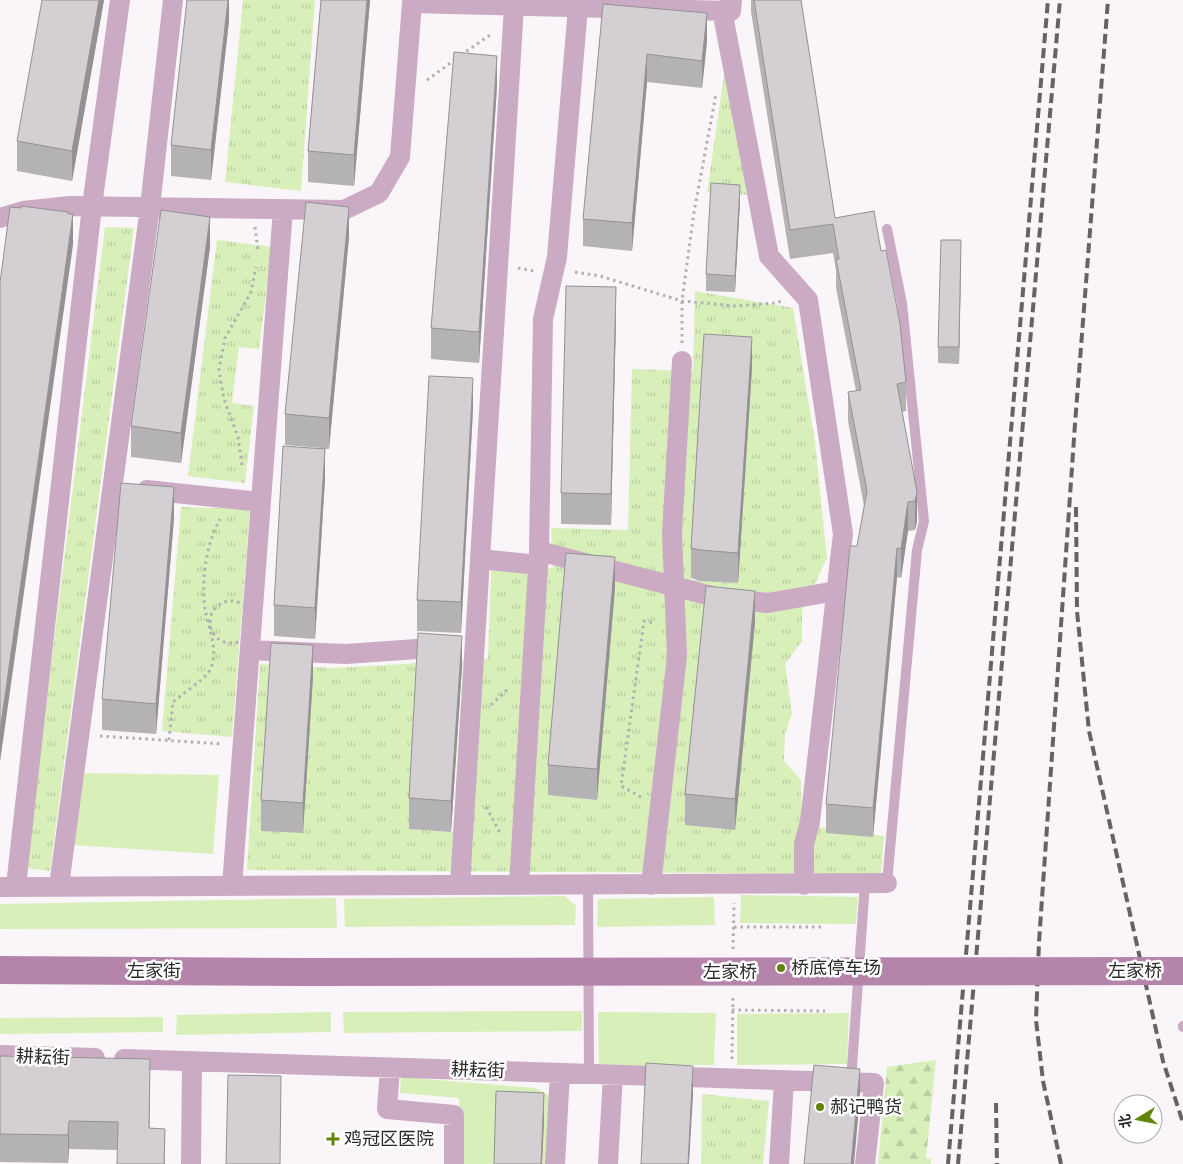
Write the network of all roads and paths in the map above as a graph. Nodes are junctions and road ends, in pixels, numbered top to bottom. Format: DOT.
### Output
graph roads {
  1 [pos="120,0"];
  2 [pos="173,0"];
  3 [pos="412,2"];
  4 [pos="727,5"];
  5 [pos="514,6"];
  6 [pos="578,7"];
  7 [pos="92,206"];
  8 [pos="150,207"];
  9 [pos="283,209"];
  10 [pos="0,218"];
  11 [pos="887,229"];
  12 [pos="498,263"];
  13 [pos="554,268"];
  14 [pos="801,292"];
  15 [pos="682,361"];
  16 [pos="113,486"];
  17 [pos="261,502"];
  18 [pos="538,558"];
  19 [pos="480,560"];
  20 [pos="674,587"];
  21 [pos="836,591"];
  22 [pos="676,626"];
  23 [pos="475,648"];
  24 [pos="250,650"];
  25 [pos="532,666"];
  26 [pos="490,714"];
  27 [pos="79,735"];
  28 [pos="243,745"];
  29 [pos="483,803"];
  30 [pos="660,808"];
  31 [pos="521,852"];
  32 [pos="865,883"];
  33 [pos="887,883"];
  34 [pos="460,885"];
  35 [pos="518,885"];
  36 [pos="588,885"];
  37 [pos="651,885"];
  38 [pos="804,885"];
  39 [pos="59,886"];
  40 [pos="232,886"];
  41 [pos="8,887"];
  42 [pos="734,927"];
  43 [pos="824,927"];
  44 [pos="0,970"];
  45 [pos="1183,971"];
  46 [pos="307,972"];
  47 [pos="732,1010"];
  48 [pos="825,1011"];
  49 [pos="0,1055"];
  50 [pos="192,1061"];
  51 [pos="390,1068"];
  52 [pos="560,1073"];
  53 [pos="588,1074"];
  54 [pos="613,1075"];
  55 [pos="784,1080"];
  56 [pos="851,1082"];
  57 [pos="191,1164"];
  58 [pos="454,1164"];
  59 [pos="555,1164"];
  60 [pos="608,1164"];
  61 [pos="779,1164"];
  62 [pos="865,1164"];
  1 -- 7 [label="street"];
  2 -- 8 [label="street"];
  3 -- 5 [label="street"];
  3 -- 9 [label="street"];
  4 -- 6 [label="street"];
  4 -- 14 [label="street"];
  5 -- 6 [label="street"];
  5 -- 12 [label="street"];
  6 -- 13 [label="street"];
  7 -- 8 [label="street"];
  7 -- 10 [label="street"];
  7 -- 41 [label="street"];
  8 -- 9 [label="street"];
  8 -- 16 [label="street"];
  9 -- 17 [label="street"];
  11 -- 33 [label="lane"];
  12 -- 13 [label="path"];
  12 -- 19 [label="street"];
  13 -- 14 [label="path"];
  13 -- 18 [label="street"];
  14 -- 21 [label="street"];
  15 -- 20 [label="street"];
  16 -- 17 [label="street"];
  16 -- 27 [label="street"];
  17 -- 24 [label="street"];
  18 -- 19 [label="street"];
  18 -- 20 [label="street"];
  18 -- 25 [label="street"];
  19 -- 23 [label="street"];
  20 -- 21 [label="street"];
  20 -- 22 [label="street"];
  21 -- 38 [label="street"];
  22 -- 30 [label="street"];
  22 -- 30 [label="path"];
  23 -- 24 [label="street"];
  23 -- 34 [label="street"];
  24 -- 28 [label="street"];
  25 -- 26 [label="path"];
  25 -- 31 [label="street"];
  27 -- 28 [label="path"];
  27 -- 39 [label="street"];
  28 -- 40 [label="street"];
  29 -- 31 [label="path"];
  30 -- 37 [label="street"];
  31 -- 35 [label="street"];
  32 -- 33 [label="street"];
  32 -- 38 [label="street"];
  32 -- 56 [label="lane"];
  34 -- 35 [label="street"];
  34 -- 40 [label="street"];
  35 -- 36 [label="street"];
  36 -- 37 [label="street"];
  36 -- 53 [label="lane"];
  37 -- 38 [label="street"];
  39 -- 40 [label="street"];
  39 -- 41 [label="street"];
  42 -- 43 [label="path"];
  44 -- 46 [label="main road, 左家街"];
  45 -- 46 [label="main road, 左家桥, bridge"];
  47 -- 48 [label="path"];
  49 -- 50 [label="street, 耕耘街"];
  50 -- 51 [label="street, 耕耘街"];
  50 -- 57 [label="street"];
  51 -- 52 [label="street, 耕耘街"];
  51 -- 58 [label="street"];
  52 -- 53 [label="street, 耕耘街"];
  52 -- 59 [label="street"];
  53 -- 54 [label="street, 耕耘街"];
  54 -- 55 [label="street, 耕耘街"];
  54 -- 60 [label="street"];
  55 -- 56 [label="street, 耕耘街"];
  55 -- 61 [label="street"];
  56 -- 62 [label="street, 耕耘街"];
}
